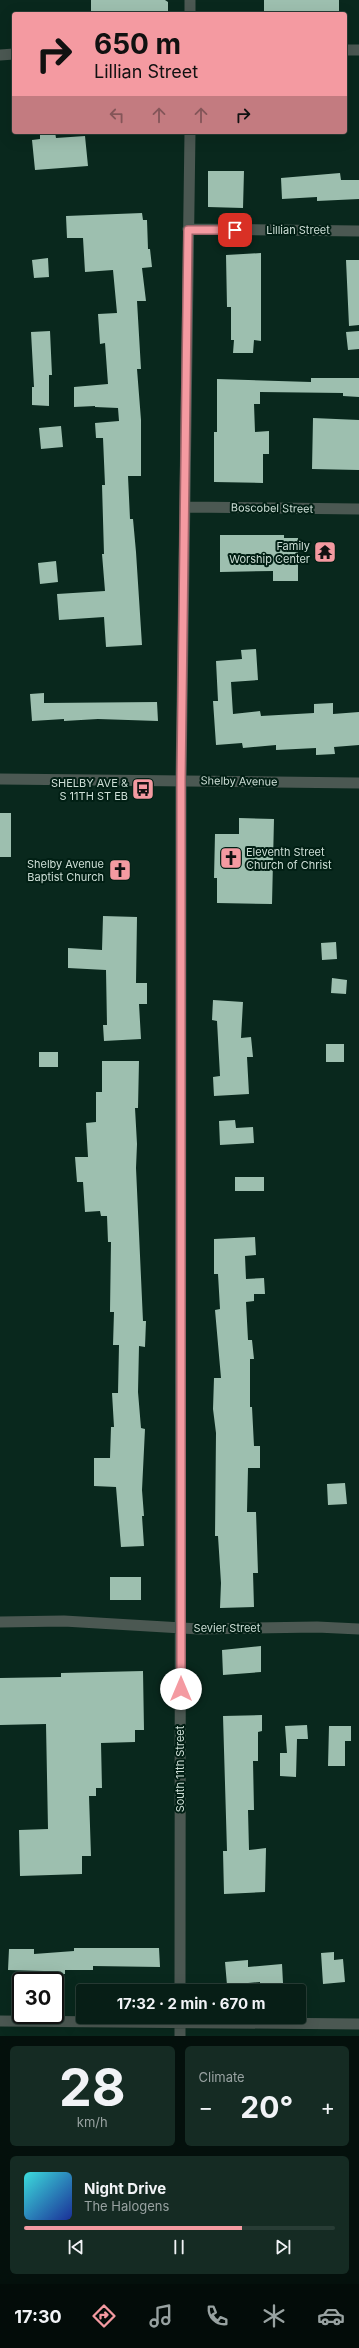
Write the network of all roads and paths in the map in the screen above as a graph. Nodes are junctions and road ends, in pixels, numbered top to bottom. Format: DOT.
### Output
graph roads {
  1 [pos="190,0"];
  2 [pos="190,12"];
  3 [pos="347,50"];
  4 [pos="359,50"];
  5 [pos="12,54"];
  6 [pos="0,55"];
  7 [pos="190,134"];
  8 [pos="188,230"];
  9 [pos="359,231"];
  10 [pos="184,507"];
  11 [pos="359,509"];
  12 [pos="0,779"];
  13 [pos="181,780"];
  14 [pos="359,783"];
  15 [pos="0,1622"];
  16 [pos="181,1628"];
  17 [pos="359,1629"];
  18 [pos="180,1984"];
  19 [pos="0,2021"];
  20 [pos="76,2021"];
  21 [pos="306,2023"];
  22 [pos="180,2024"];
  23 [pos="359,2024"];
  24 [pos="180,2036"];
  1 -- 2 [label="street"];
  3 -- 4 [label="street"];
  5 -- 6 [label="street"];
  7 -- 8 [label="street, South 11th Street"];
  8 -- 9 [label="street, Lillian Street"];
  8 -- 10 [label="street, South 11th Street"];
  10 -- 11 [label="street, Boscobel Street"];
  10 -- 13 [label="street, South 11th Street"];
  12 -- 13 [label="street, Shelby Avenue"];
  13 -- 14 [label="street, Shelby Avenue"];
  13 -- 16 [label="street, South 11th Street"];
  15 -- 16 [label="street, Sevier Street"];
  16 -- 17 [label="street, Sevier Street"];
  16 -- 18 [label="street, South 11th Street"];
  19 -- 20 [label="street"];
  21 -- 23 [label="street"];
  22 -- 24 [label="street"];
}
